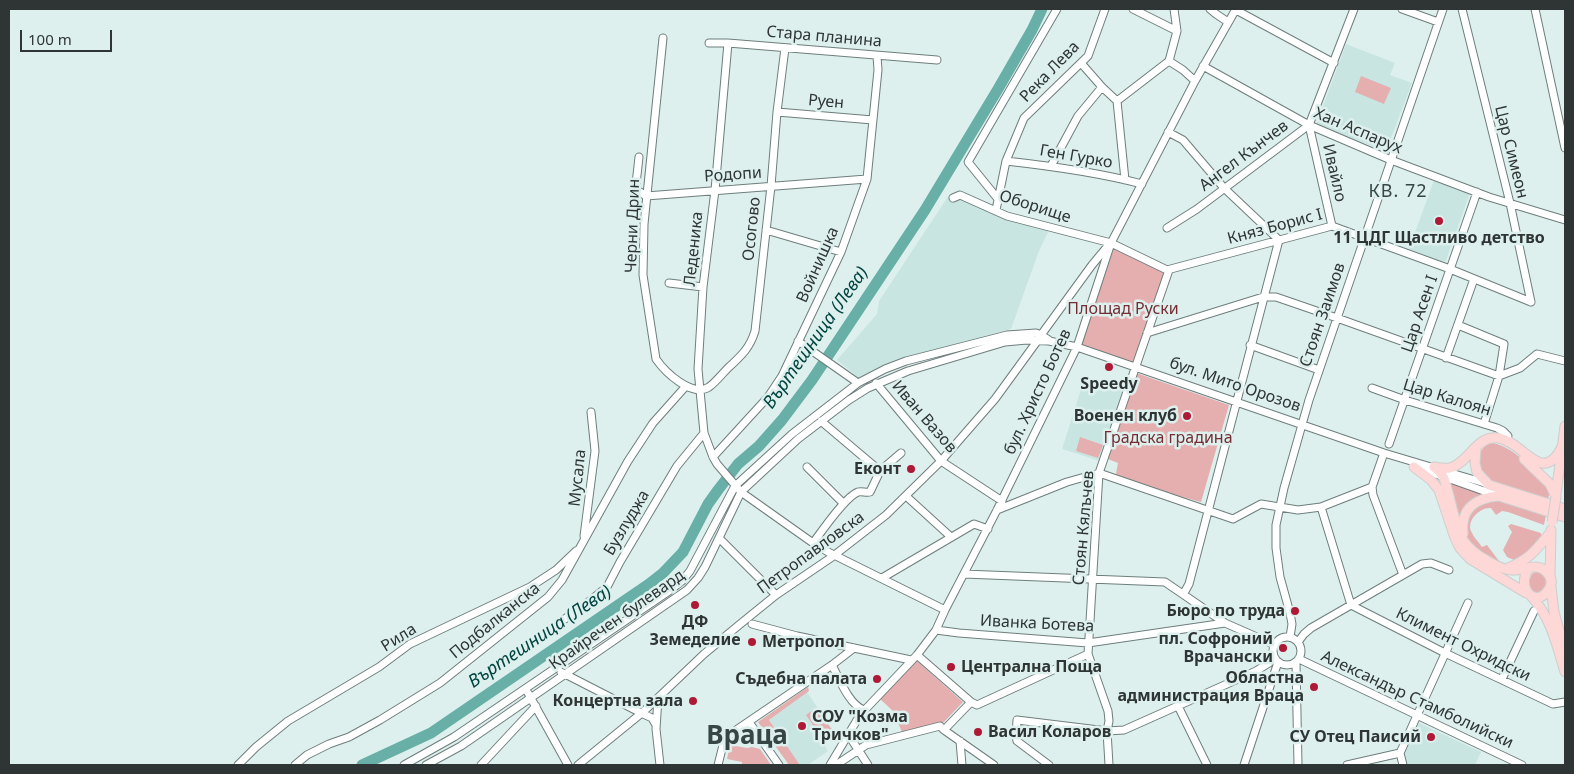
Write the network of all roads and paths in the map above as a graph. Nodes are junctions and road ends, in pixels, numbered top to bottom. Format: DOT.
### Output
graph roads {
  1 [pos="1057,9"];
  2 [pos="1105,9"];
  3 [pos="1132,9"];
  4 [pos="1174,9"];
  5 [pos="1210,9"];
  6 [pos="1236,9"];
  7 [pos="1354,9"];
  8 [pos="1402,9"];
  9 [pos="1443,9"];
  10 [pos="1462,9"];
  11 [pos="1535,9"];
  12 [pos="1228,22"];
  13 [pos="1438,22"];
  14 [pos="1177,31"];
  15 [pos="663,38"];
  16 [pos="709,43"];
  17 [pos="728,43"];
  18 [pos="785,48"];
  19 [pos="877,56"];
  20 [pos="937,60"];
  21 [pos="1169,61"];
  22 [pos="1334,62"];
  23 [pos="1081,63"];
  24 [pos="1203,66"];
  25 [pos="1195,81"];
  26 [pos="1102,87"];
  27 [pos="1117,101"];
  28 [pos="777,112"];
  29 [pos="873,120"];
  30 [pos="1309,126"];
  31 [pos="1168,132"];
  32 [pos="1565,148"];
  33 [pos="640,156"];
  34 [pos="1391,160"];
  35 [pos="1006,161"];
  36 [pos="1051,166"];
  37 [pos="867,179"];
  38 [pos="1125,180"];
  39 [pos="1142,184"];
  40 [pos="771,186"];
  41 [pos="1224,188"];
  42 [pos="714,190"];
  43 [pos="1477,192"];
  44 [pos="646,196"];
  45 [pos="953,198"];
  46 [pos="998,200"];
  47 [pos="1510,203"];
  48 [pos="996,210"];
  49 [pos="1565,220"];
  50 [pos="1332,226"];
  51 [pos="1166,228"];
  52 [pos="766,230"];
  53 [pos="1364,238"];
  54 [pos="1279,240"];
  55 [pos="1111,243"];
  56 [pos="841,252"];
  57 [pos="1450,269"];
  58 [pos="1169,270"];
  59 [pos="1474,279"];
  60 [pos="669,283"];
  61 [pos="703,287"];
  62 [pos="1264,297"];
  63 [pos="1530,302"];
  64 [pos="1337,318"];
  65 [pos="1458,325"];
  66 [pos="1147,333"];
  67 [pos="1040,337"];
  68 [pos="798,341"];
  69 [pos="1250,345"];
  70 [pos="1077,346"];
  71 [pos="1422,349"];
  72 [pos="1446,358"];
  73 [pos="1565,361"];
  74 [pos="1136,367"];
  75 [pos="1319,370"];
  76 [pos="1499,376"];
  77 [pos="858,383"];
  78 [pos="876,384"];
  79 [pos="686,386"];
  80 [pos="1372,388"];
  81 [pos="700,390"];
  82 [pos="1404,400"];
  83 [pos="1236,402"];
  84 [pos="591,412"];
  85 [pos="821,421"];
  86 [pos="1302,424"];
  87 [pos="1484,424"];
  88 [pos="1565,426"];
  89 [pos="704,433"];
  90 [pos="1508,441"];
  91 [pos="1389,444"];
  92 [pos="1563,445"];
  93 [pos="1476,448"];
  94 [pos="901,452"];
  95 [pos="1384,453"];
  96 [pos="713,457"];
  97 [pos="941,461"];
  98 [pos="807,467"];
  99 [pos="1414,467"];
  100 [pos="1434,467"];
  101 [pos="880,471"];
  102 [pos="1100,474"];
  103 [pos="1444,477"];
  104 [pos="733,483"];
  105 [pos="1489,484"];
  106 [pos="1372,487"];
  107 [pos="741,492"];
  108 [pos="906,496"];
  109 [pos="1499,496"];
  110 [pos="1556,497"];
  111 [pos="1002,501"];
  112 [pos="843,503"];
  113 [pos="1280,507"];
  114 [pos="1321,507"];
  115 [pos="997,510"];
  116 [pos="1208,510"];
  117 [pos="1565,510"];
  118 [pos="1565,517"];
  119 [pos="1552,527"];
  120 [pos="988,529"];
  121 [pos="951,537"];
  122 [pos="719,538"];
  123 [pos="813,543"];
  124 [pos="581,547"];
  125 [pos="1469,548"];
  126 [pos="834,554"];
  127 [pos="1531,567"];
  128 [pos="1504,569"];
  129 [pos="1448,570"];
  130 [pos="964,574"];
  131 [pos="1403,575"];
  132 [pos="882,578"];
  133 [pos="1093,580"];
  134 [pos="1551,582"];
  135 [pos="1184,593"];
  136 [pos="776,595"];
  137 [pos="1529,595"];
  138 [pos="1468,603"];
  139 [pos="1351,605"];
  140 [pos="945,610"];
  141 [pos="1534,611"];
  142 [pos="1226,623"];
  143 [pos="752,624"];
  144 [pos="936,630"];
  145 [pos="540,635"];
  146 [pos="1290,637"];
  147 [pos="1298,642"];
  148 [pos="1088,643"];
  149 [pos="1274,645"];
  150 [pos="854,648"];
  151 [pos="1565,652"];
  152 [pos="1445,653"];
  153 [pos="1088,654"];
  154 [pos="914,658"];
  155 [pos="1276,660"];
  156 [pos="1298,661"];
  157 [pos="832,665"];
  158 [pos="556,668"];
  159 [pos="1565,672"];
  160 [pos="564,675"];
  161 [pos="1502,680"];
  162 [pos="525,688"];
  163 [pos="531,697"];
  164 [pos="658,698"];
  165 [pos="971,702"];
  166 [pos="1565,702"];
  167 [pos="536,706"];
  168 [pos="1178,706"];
  169 [pos="864,710"];
  170 [pos="641,714"];
  171 [pos="1417,715"];
  172 [pos="749,722"];
  173 [pos="656,725"];
  174 [pos="944,730"];
  175 [pos="1107,731"];
  176 [pos="848,734"];
  177 [pos="960,741"];
  178 [pos="859,750"];
  179 [pos="1400,753"];
  180 [pos="866,763"];
  181 [pos="238,765"];
  182 [pos="295,765"];
  183 [pos="404,765"];
  184 [pos="426,765"];
  185 [pos="481,765"];
  186 [pos="568,765"];
  187 [pos="578,765"];
  188 [pos="660,765"];
  189 [pos="718,765"];
  190 [pos="780,765"];
  191 [pos="830,765"];
  192 [pos="836,765"];
  193 [pos="962,765"];
  194 [pos="994,765"];
  195 [pos="1050,765"];
  196 [pos="1109,765"];
  197 [pos="1207,765"];
  198 [pos="1244,765"];
  199 [pos="1298,765"];
  200 [pos="1347,765"];
  201 [pos="1402,765"];
  202 [pos="1522,765"];
  1 -- 46 [label="street"];
  2 -- 23 [label="street, Река Лева"];
  3 -- 14 [label="street"];
  4 -- 14 [label="street"];
  5 -- 12 [label="street"];
  6 -- 12 [label="street, бул. Христо Ботев"];
  6 -- 22 [label="street"];
  7 -- 22 [label="street, Ангел Кънчев"];
  8 -- 13 [label="street"];
  9 -- 13 [label="street, Стоян Заимов"];
  10 -- 47 [label="street, Цар Симеон"];
  11 -- 32 [label="street"];
  12 -- 24 [label="street, бул. Христо Ботев"];
  13 -- 34 [label="street, Стоян Заимов"];
  14 -- 21 [label="street"];
  15 -- 44 [label="street, Черни Дрин"];
  16 -- 17 [label="street, Стара планина"];
  17 -- 18 [label="street, Стара планина"];
  17 -- 42 [label="street, Леденика"];
  18 -- 19 [label="street, Стара планина"];
  18 -- 28 [label="street, Осогово"];
  19 -- 20 [label="street, Стара планина"];
  19 -- 29 [label="street, Войнишка"];
  21 -- 25 [label="street"];
  21 -- 27 [label="street"];
  22 -- 30 [label="street, Ангел Кънчев"];
  23 -- 26 [label="street"];
  23 -- 35 [label="street, Река Лева"];
  24 -- 25 [label="street, бул. Христо Ботев"];
  24 -- 30 [label="street, Хан Аспарух"];
  25 -- 31 [label="street, бул. Христо Ботев"];
  26 -- 27 [label="street"];
  26 -- 36 [label="street"];
  27 -- 38 [label="street"];
  28 -- 29 [label="street, Руен"];
  28 -- 40 [label="street, Осогово"];
  29 -- 37 [label="street, Войнишка"];
  30 -- 34 [label="street, Хан Аспарух"];
  30 -- 41 [label="street, Ангел Кънчев"];
  30 -- 50 [label="street, Ивайло"];
  31 -- 39 [label="street, бул. Христо Ботев"];
  31 -- 41 [label="street"];
  33 -- 44 [label="street"];
  34 -- 43 [label="street, Хан Аспарух"];
  34 -- 53 [label="street, Стоян Заимов"];
  35 -- 36 [label="street, Ген Гурко"];
  35 -- 46 [label="street, Река Лева"];
  36 -- 38 [label="street, Ген Гурко"];
  37 -- 40 [label="street, Родопи"];
  37 -- 56 [label="street, Войнишка"];
  38 -- 39 [label="street, Ген Гурко"];
  39 -- 55 [label="street, бул. Христо Ботев"];
  40 -- 42 [label="street, Родопи"];
  40 -- 52 [label="street, Осогово"];
  41 -- 51 [label="street, Ангел Кънчев"];
  41 -- 54 [label="street"];
  42 -- 44 [label="street, Родопи"];
  42 -- 61 [label="street, Леденика"];
  43 -- 47 [label="street, Хан Аспарух"];
  43 -- 57 [label="street, Цар Асен I"];
  44 -- 79 [label="street, Черни Дрин"];
  45 -- 48 [label="street, Оборище"];
  46 -- 48 [label="street, Река Лева"];
  47 -- 49 [label="street, Хан Аспарух"];
  47 -- 63 [label="street, Цар Симеон"];
  48 -- 55 [label="street, Оборище"];
  50 -- 53 [label="street, Княз Борис I"];
  50 -- 54 [label="street, Княз Борис I"];
  52 -- 56 [label="street"];
  52 -- 81 [label="street, Осогово"];
  53 -- 57 [label="street, Княз Борис I"];
  53 -- 64 [label="street, Стоян Заимов"];
  54 -- 58 [label="street, Княз Борис I"];
  54 -- 62 [label="street"];
  55 -- 58 [label="street"];
  55 -- 67 [label="street, Петропавловска"];
  55 -- 70 [label="street, бул. Христо Ботев"];
  56 -- 68 [label="street, Войнишка"];
  57 -- 59 [label="street, Княз Борис I"];
  57 -- 71 [label="street, Цар Асен I"];
  58 -- 66 [label="street, Стоян Кялъчев"];
  59 -- 63 [label="street, Княз Борис I"];
  59 -- 65 [label="street"];
  60 -- 61 [label="street"];
  61 -- 81 [label="street, Леденика"];
  62 -- 64 [label="street"];
  62 -- 66 [label="street"];
  62 -- 69 [label="street"];
  64 -- 71 [label="street"];
  64 -- 75 [label="street, Стоян Заимов"];
  65 -- 72 [label="street"];
  65 -- 76 [label="street"];
  66 -- 74 [label="street, Стоян Кялъчев"];
  67 -- 70 [label="street"];
  67 -- 77 [label="street, Крайречен булевард"];
  67 -- 78 [label="street, Крайречен булевард"];
  67 -- 97 [label="street, Петропавловска"];
  68 -- 77 [label="street"];
  68 -- 96 [label="street, Войнишка"];
  69 -- 75 [label="street"];
  69 -- 83 [label="street"];
  70 -- 74 [label="street, бул. Мито Орозов"];
  70 -- 111 [label="street, бул. Христо Ботев"];
  71 -- 72 [label="street"];
  71 -- 82 [label="street, Цар Асен I"];
  72 -- 76 [label="street"];
  73 -- 76 [label="street"];
  74 -- 83 [label="street, бул. Мито Орозов"];
  74 -- 102 [label="street, Стоян Кялъчев"];
  75 -- 86 [label="street, Стоян Заимов"];
  76 -- 87 [label="street"];
  77 -- 104 [label="street, Крайречен булевард"];
  78 -- 85 [label="street, Крайречен булевард"];
  78 -- 97 [label="street, Иван Вазов"];
  79 -- 81 [label="street, Черни Дрин"];
  79 -- 124 [label="street, Подбалканска"];
  80 -- 82 [label="street, Цар Калоян"];
  81 -- 89 [label="street, Леденика"];
  82 -- 87 [label="street, Цар Калоян"];
  82 -- 91 [label="street, Цар Асен I"];
  83 -- 86 [label="street, бул. Мито Орозов"];
  83 -- 116 [label="street"];
  84 -- 124 [label="street, Мусала"];
  85 -- 101 [label="street"];
  85 -- 107 [label="street, Крайречен булевард"];
  86 -- 95 [label="street, бул. Мито Орозов"];
  86 -- 113 [label="street, Стоян Заимов"];
  87 -- 90 [label="street, Цар Калоян"];
  88 -- 92 [label="main road"];
  89 -- 96 [label="street, Леденика"];
  89 -- 145 [label="street, Бузлуджа"];
  90 -- 92 [label="main road"];
  90 -- 93 [label="main road"];
  90 -- 110 [label="main road"];
  92 -- 110 [label="main road"];
  93 -- 100 [label="main road"];
  93 -- 105 [label="main road"];
  94 -- 101 [label="street"];
  95 -- 99 [label="street, бул. Мито Орозов"];
  95 -- 100 [label="street, бул. Мито Орозов"];
  95 -- 106 [label="street"];
  96 -- 104 [label="street, Леденика"];
  97 -- 108 [label="street, Петропавловска"];
  97 -- 111 [label="street, Иван Вазов"];
  98 -- 112 [label="street"];
  99 -- 103 [label="street, бул. Мито Орозов"];
  99 -- 137 [label="main road"];
  100 -- 103 [label="main road"];
  100 -- 105 [label="street, бул. Мито Орозов"];
  101 -- 112 [label="street"];
  102 -- 115 [label="street"];
  102 -- 116 [label="street"];
  102 -- 133 [label="street, Стоян Кялъчев"];
  103 -- 109 [label="street, бул. Мито Орозов"];
  103 -- 125 [label="main road"];
  104 -- 107 [label="street, Леденика"];
  104 -- 158 [label="street, Крайречен булевард"];
  105 -- 117 [label="main road, бул. Мито Орозов"];
  106 -- 114 [label="street"];
  106 -- 131 [label="street"];
  107 -- 122 [label="street, Крайречен булевард"];
  107 -- 123 [label="street, Леденика"];
  108 -- 121 [label="street"];
  108 -- 126 [label="street, Петропавловска"];
  109 -- 118 [label="main road, бул. Мито Орозов"];
  109 -- 125 [label="main road"];
  110 -- 119 [label="main road, bridge"];
  111 -- 115 [label="street, бул. Христо Ботев"];
  112 -- 123 [label="street"];
  113 -- 114 [label="street"];
  113 -- 116 [label="street"];
  113 -- 146 [label="street, Стоян Заимов"];
  114 -- 139 [label="street"];
  115 -- 120 [label="street, бул. Христо Ботев"];
  116 -- 135 [label="street"];
  119 -- 127 [label="main road"];
  119 -- 128 [label="main road"];
  119 -- 134 [label="main road"];
  120 -- 121 [label="street"];
  120 -- 130 [label="street, бул. Христо Ботев"];
  121 -- 132 [label="street"];
  122 -- 136 [label="street"];
  122 -- 160 [label="street, Крайречен булевард"];
  123 -- 126 [label="street, Леденика"];
  124 -- 181 [label="street, Рила"];
  124 -- 182 [label="street, Подбалканска"];
  125 -- 128 [label="main road"];
  126 -- 132 [label="street, Леденика"];
  126 -- 136 [label="street, Петропавловска"];
  127 -- 128 [label="main road"];
  127 -- 134 [label="main road"];
  127 -- 137 [label="main road"];
  129 -- 131 [label="street"];
  130 -- 133 [label="street"];
  130 -- 140 [label="street, бул. Христо Ботев"];
  131 -- 139 [label="street"];
  132 -- 140 [label="street, Леденика"];
  133 -- 135 [label="street"];
  133 -- 148 [label="street, Стоян Кялъчев"];
  134 -- 137 [label="main road"];
  134 -- 151 [label="main road"];
  135 -- 142 [label="street"];
  136 -- 164 [label="street, Петропавловска"];
  137 -- 159 [label="main road"];
  138 -- 152 [label="street"];
  139 -- 147 [label="street"];
  139 -- 152 [label="street, Климент Охридски"];
  140 -- 144 [label="street, бул. Христо Ботев"];
  141 -- 161 [label="street"];
  142 -- 148 [label="street, Иванка Ботева"];
  142 -- 149 [label="street"];
  143 -- 150 [label="street"];
  144 -- 148 [label="street, Иванка Ботева"];
  144 -- 154 [label="street, бул. Христо Ботев"];
  146 -- 147 [label="street"];
  146 -- 149 [label="street"];
  147 -- 156 [label="street"];
  148 -- 153 [label="street, Стоян Кялъчев"];
  149 -- 155 [label="street"];
  150 -- 154 [label="street"];
  150 -- 157 [label="street"];
  152 -- 161 [label="street, Климент Охридски"];
  152 -- 171 [label="street"];
  153 -- 165 [label="street"];
  153 -- 175 [label="street, Стоян Кялъчев"];
  154 -- 165 [label="street"];
  154 -- 169 [label="street, бул. Христо Ботев"];
  155 -- 156 [label="street"];
  155 -- 168 [label="street"];
  155 -- 198 [label="street"];
  156 -- 171 [label="street, Александър Стамболийски"];
  156 -- 199 [label="street"];
  157 -- 169 [label="street"];
  157 -- 172 [label="street"];
  158 -- 160 [label="street"];
  158 -- 162 [label="street, Крайречен булевард"];
  160 -- 163 [label="street, Крайречен булевард"];
  160 -- 170 [label="street"];
  161 -- 166 [label="street, Климент Охридски"];
  162 -- 163 [label="street"];
  162 -- 183 [label="street, Крайречен булевард"];
  163 -- 167 [label="street"];
  163 -- 184 [label="street, Крайречен булевард"];
  164 -- 170 [label="street, Петропавловска"];
  164 -- 173 [label="street"];
  165 -- 174 [label="street"];
  167 -- 185 [label="street"];
  167 -- 186 [label="street"];
  168 -- 175 [label="street"];
  168 -- 197 [label="street"];
  169 -- 176 [label="street, бул. Христо Ботев"];
  170 -- 173 [label="street"];
  170 -- 187 [label="street, Петропавловска"];
  171 -- 179 [label="street"];
  171 -- 202 [label="street, Александър Стамболийски"];
  172 -- 189 [label="street"];
  172 -- 190 [label="street"];
  173 -- 188 [label="street"];
  174 -- 177 [label="street"];
  174 -- 178 [label="street"];
  175 -- 195 [label="street"];
  175 -- 196 [label="street, Стоян Кялъчев"];
  176 -- 178 [label="street"];
  176 -- 191 [label="street, бул. Христо Ботев"];
  177 -- 193 [label="street"];
  177 -- 194 [label="street"];
  178 -- 180 [label="street"];
  178 -- 192 [label="street"];
  179 -- 200 [label="street"];
  179 -- 201 [label="street"];
}
